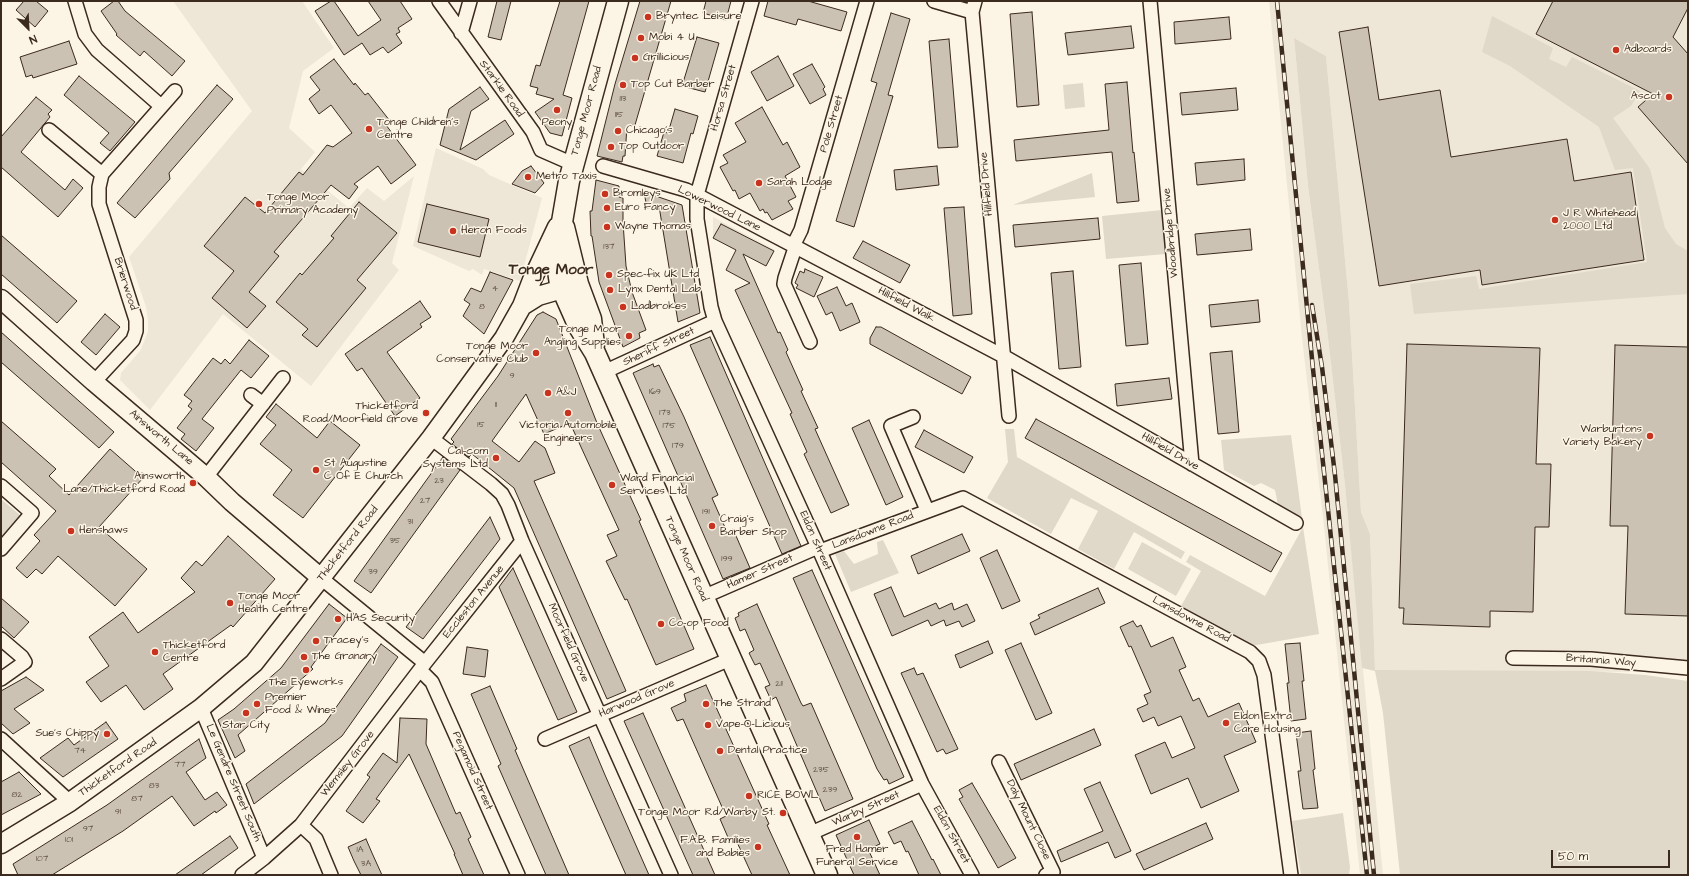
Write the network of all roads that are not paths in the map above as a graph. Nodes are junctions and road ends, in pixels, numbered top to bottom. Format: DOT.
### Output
graph roads {
  1 [pos="75,1"];
  2 [pos="439,1"];
  3 [pos="470,1"];
  4 [pos="618,1"];
  5 [pos="752,1"];
  6 [pos="867,1"];
  7 [pos="934,1"];
  8 [pos="1150,1"];
  9 [pos="974,7"];
  10 [pos="462,33"];
  11 [pos="174,91"];
  12 [pos="161,106"];
  13 [pos="49,130"];
  14 [pos="573,164"];
  15 [pos="603,166"];
  16 [pos="102,174"];
  17 [pos="697,196"];
  18 [pos="563,218"];
  19 [pos="794,247"];
  20 [pos="808,254"];
  21 [pos="570,286"];
  22 [pos="1,299"];
  23 [pos="522,306"];
  24 [pos="715,321"];
  25 [pos="810,342"];
  26 [pos="1003,356"];
  27 [pos="604,372"];
  28 [pos="283,378"];
  29 [pos="94,382"];
  30 [pos="251,395"];
  31 [pos="263,404"];
  32 [pos="1008,416"];
  33 [pos="913,417"];
  34 [pos="431,438"];
  35 [pos="1192,464"];
  36 [pos="206,477"];
  37 [pos="1,486"];
  38 [pos="927,510"];
  39 [pos="1296,523"];
  40 [pos="522,541"];
  41 [pos="1,549"];
  42 [pos="819,549"];
  43 [pos="321,578"];
  44 [pos="703,597"];
  45 [pos="1,639"];
  46 [pos="1513,658"];
  47 [pos="730,659"];
  48 [pos="423,666"];
  49 [pos="1688,668"];
  50 [pos="1,679"];
  51 [pos="201,708"];
  52 [pos="600,716"];
  53 [pos="1,739"];
  54 [pos="545,740"];
  55 [pos="999,762"];
  56 [pos="922,784"];
  57 [pos="70,802"];
  58 [pos="301,825"];
  59 [pos="810,834"];
  60 [pos="1,844"];
  61 [pos="264,858"];
  62 [pos="242,875"];
  63 [pos="331,875"];
  64 [pos="518,875"];
  65 [pos="671,875"];
  66 [pos="827,875"];
  67 [pos="972,875"];
  68 [pos="1046,875"];
  69 [pos="1291,875"];
  1 -- 12 [label="street"];
  2 -- 10 [label="street, Starkie Road"];
  3 -- 10 [label="street"];
  4 -- 14 [label="main road, Tonge Moor Road"];
  5 -- 17 [label="street, Horsa Street"];
  6 -- 19 [label="street, Pole Street"];
  7 -- 9 [label="street"];
  8 -- 35 [label="street, Woodbridge Drive"];
  9 -- 26 [label="street, Hillfield Drive"];
  10 -- 14 [label="street, Starkie Road"];
  11 -- 12 [label="street"];
  12 -- 16 [label="street"];
  13 -- 16 [label="street"];
  14 -- 18 [label="main road, Tonge Moor Road"];
  15 -- 17 [label="street, Lowerwood Lane"];
  16 -- 29 [label="street, Brierwood"];
  17 -- 19 [label="street, Lowerwood Lane"];
  17 -- 24 [label="street, Eldon Street"];
  18 -- 21 [label="main road, Tonge Moor Road"];
  18 -- 23 [label="main road, Thicketford Road"];
  19 -- 20 [label="street, Lowerwood Lane"];
  19 -- 25 [label="street, Pole Street"];
  20 -- 26 [label="street, Hillfield Walk"];
  21 -- 23 [label="main road, Thicketford Road"];
  21 -- 27 [label="main road, Tonge Moor Road"];
  22 -- 29 [label="main road, Ainsworth Lane"];
  23 -- 34 [label="main road, Thicketford Road"];
  24 -- 27 [label="street, Sheriff Street"];
  24 -- 42 [label="street, Eldon Street"];
  26 -- 32 [label="street, Hillfield Drive"];
  26 -- 35 [label="street, Hillfield Drive"];
  27 -- 44 [label="main road, Tonge Moor Road"];
  28 -- 31 [label="street"];
  29 -- 36 [label="main road, Ainsworth Lane"];
  30 -- 31 [label="street"];
  31 -- 36 [label="street"];
  33 -- 38 [label="street, Lansdowne Road"];
  34 -- 40 [label="street, Moorfield Grove"];
  34 -- 43 [label="main road, Thicketford Road"];
  35 -- 39 [label="street, Hillfield Drive"];
  36 -- 43 [label="main road, Ainsworth Lane"];
  37 -- 41 [label="street"];
  38 -- 42 [label="street, Lansdowne Road"];
  38 -- 69 [label="street, Lansdowne Road"];
  40 -- 48 [label="street, Eccleston Avenue"];
  40 -- 52 [label="street, Moorfield Grove"];
  42 -- 44 [label="street, Hamer Street"];
  42 -- 56 [label="street, Eldon Street"];
  43 -- 48 [label="street, Pegamoid Street"];
  43 -- 51 [label="main road, Thicketford Road"];
  44 -- 47 [label="main road, Tonge Moor Road"];
  45 -- 50 [label="street"];
  46 -- 49 [label="street, Britannia Way"];
  47 -- 52 [label="street, Harwood Grove"];
  47 -- 59 [label="main road, Tonge Moor Road"];
  48 -- 58 [label="street, Wemsley Grove"];
  48 -- 64 [label="street, Pegamoid Street"];
  51 -- 57 [label="main road, Thicketford Road"];
  51 -- 61 [label="street, Le Gendre Street South"];
  52 -- 54 [label="street, Harwood Grove"];
  52 -- 65 [label="street, Moorfield Grove"];
  53 -- 57 [label="street"];
  55 -- 68 [label="street, Daly Mount Close"];
  56 -- 59 [label="street, Warby Street"];
  56 -- 67 [label="street, Eldon Street"];
  57 -- 60 [label="main road, Thicketford Road"];
  58 -- 61 [label="street, Wemsley Grove"];
  58 -- 63 [label="street"];
  59 -- 66 [label="main road, Tonge Moor Road"];
  61 -- 62 [label="street, Wemsley Grove"];
}
